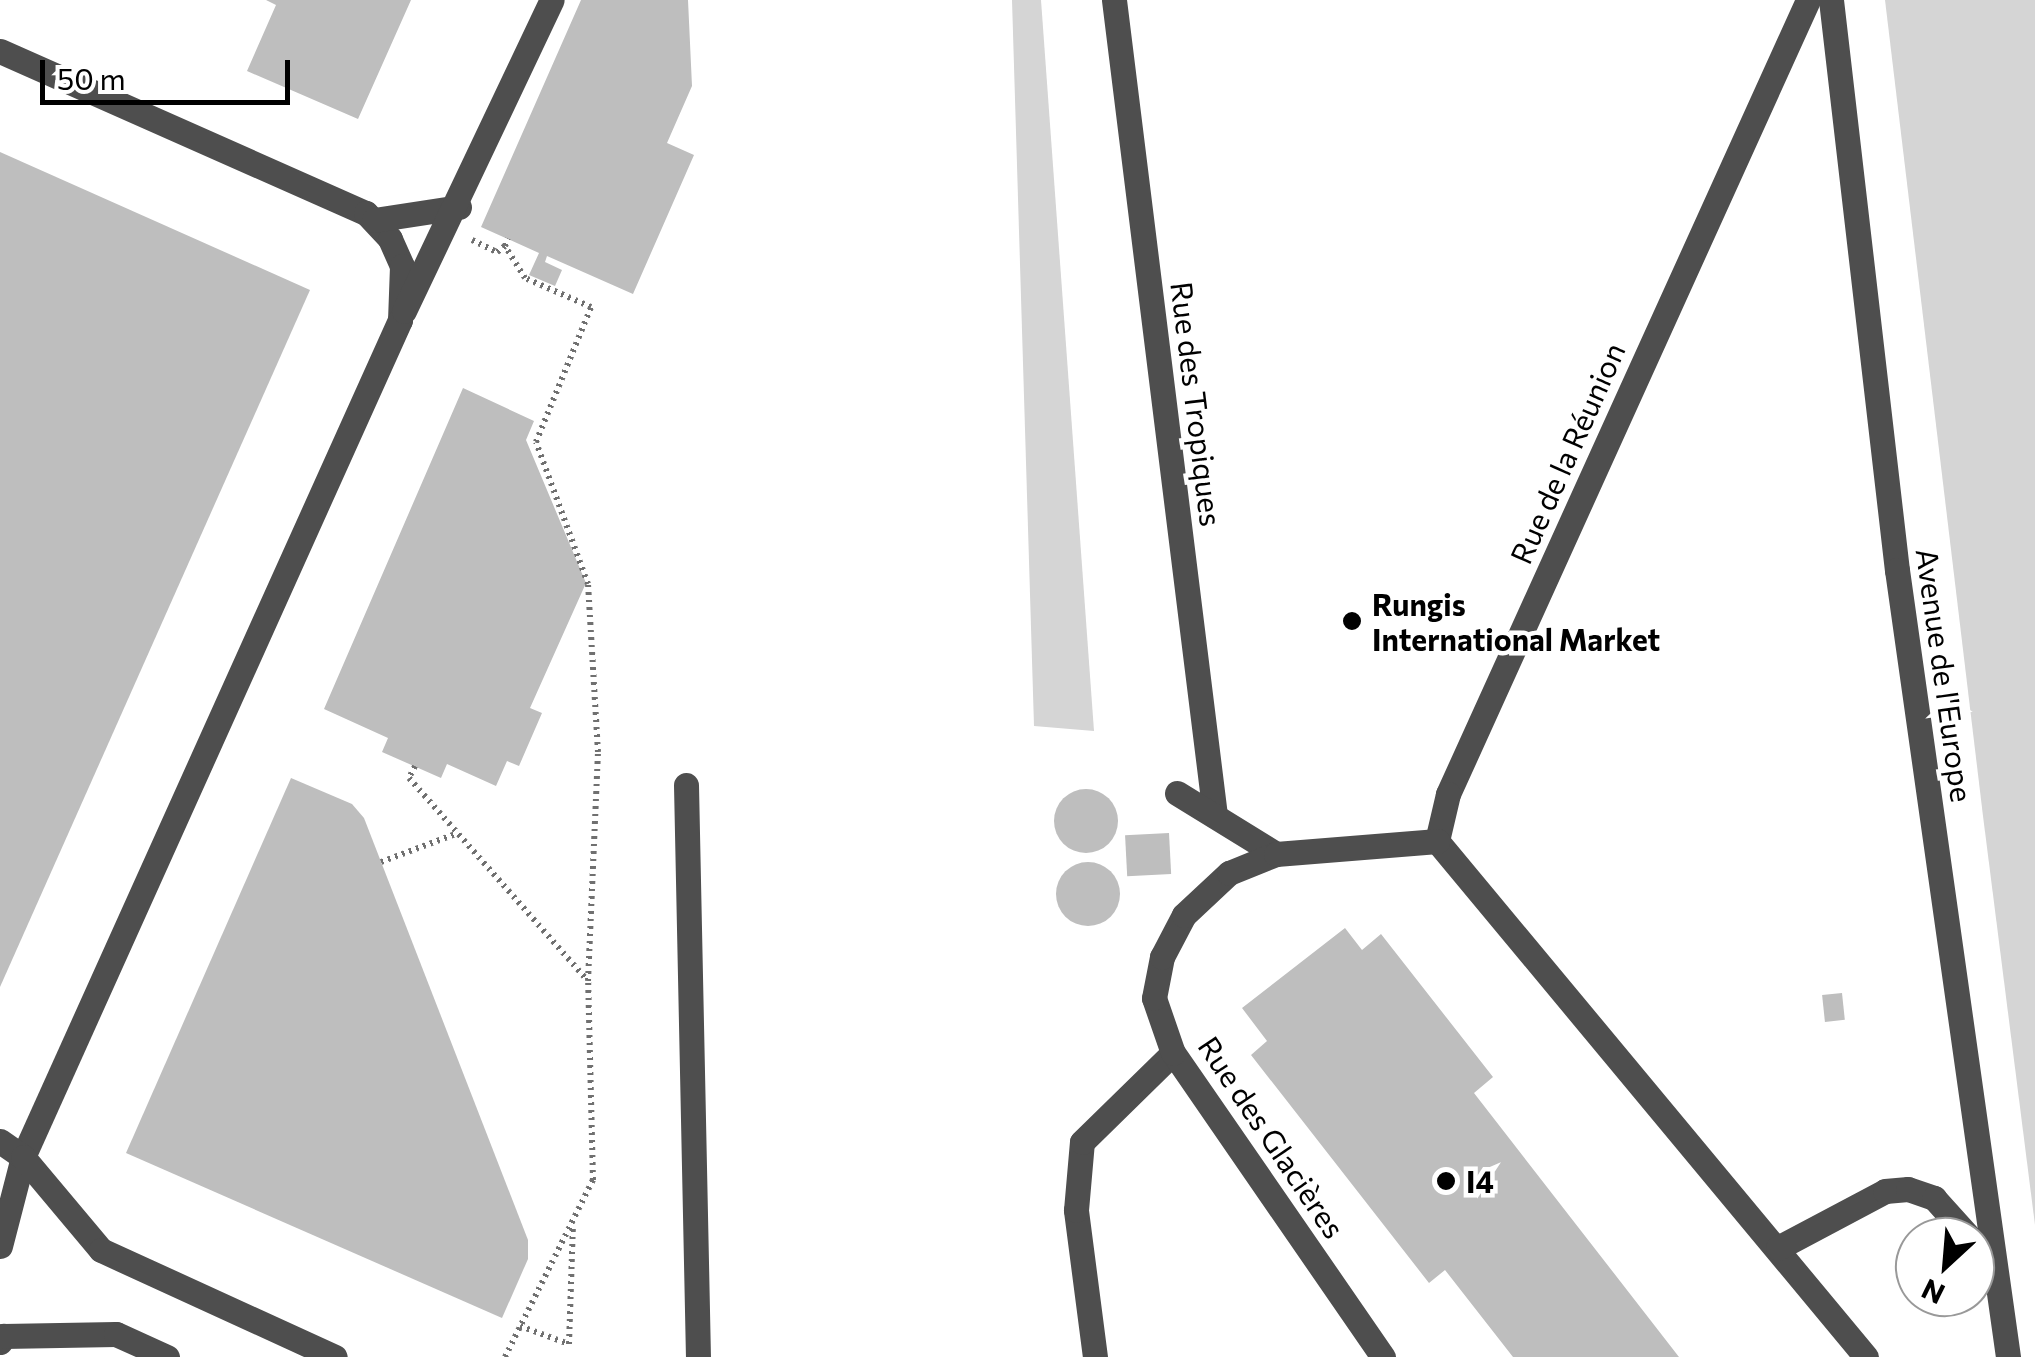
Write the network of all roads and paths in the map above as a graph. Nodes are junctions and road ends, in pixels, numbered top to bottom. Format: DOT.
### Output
graph roads {
  1 [pos="552,0"];
  2 [pos="1114,0"];
  3 [pos="1808,0"];
  4 [pos="1831,0"];
  5 [pos="0,51"];
  6 [pos="459,207"];
  7 [pos="374,220"];
  8 [pos="472,240"];
  9 [pos="400,320"];
  10 [pos="415,766"];
  11 [pos="686,785"];
  12 [pos="1177,793"];
  13 [pos="1214,816"];
  14 [pos="458,833"];
  15 [pos="1437,841"];
  16 [pos="1276,854"];
  17 [pos="381,862"];
  18 [pos="588,980"];
  19 [pos="1173,1053"];
  20 [pos="0,1141"];
  21 [pos="24,1157"];
  22 [pos="1951,1217"];
  23 [pos="1988,1217"];
  24 [pos="573,1219"];
  25 [pos="0,1246"];
  26 [pos="1778,1248"];
  27 [pos="1995,1266"];
  28 [pos="520,1326"];
  29 [pos="1,1330"];
  30 [pos="167,1357"];
  31 [pos="335,1357"];
  32 [pos="505,1357"];
  33 [pos="698,1357"];
  34 [pos="1095,1357"];
  35 [pos="1383,1357"];
  36 [pos="1866,1357"];
  37 [pos="2008,1357"];
  1 -- 6 [label="lane"];
  2 -- 13 [label="lane, Rue des Tropiques"];
  3 -- 15 [label="lane, Rue de la Réunion"];
  4 -- 23 [label="lane, Avenue de l'Europe"];
  5 -- 7 [label="lane"];
  6 -- 7 [label="lane"];
  6 -- 9 [label="lane"];
  7 -- 9 [label="lane"];
  8 -- 18 [label="path"];
  9 -- 21 [label="lane"];
  10 -- 14 [label="path"];
  11 -- 33 [label="lane"];
  12 -- 13 [label="lane"];
  13 -- 16 [label="lane"];
  14 -- 17 [label="path"];
  14 -- 18 [label="path"];
  15 -- 16 [label="lane, Rue des Glacières"];
  15 -- 26 [label="lane"];
  16 -- 19 [label="lane, Rue des Glacières"];
  18 -- 24 [label="path"];
  19 -- 34 [label="lane"];
  19 -- 35 [label="lane, Rue des Glacières"];
  20 -- 21 [label="lane"];
  21 -- 25 [label="lane"];
  21 -- 31 [label="lane"];
  22 -- 26 [label="lane"];
  24 -- 28 [label="path"];
  24 -- 28 [label="path"];
  26 -- 36 [label="lane"];
  27 -- 37 [label="lane, Avenue de l'Europe"];
  28 -- 32 [label="path"];
  29 -- 30 [label="lane"];
}
